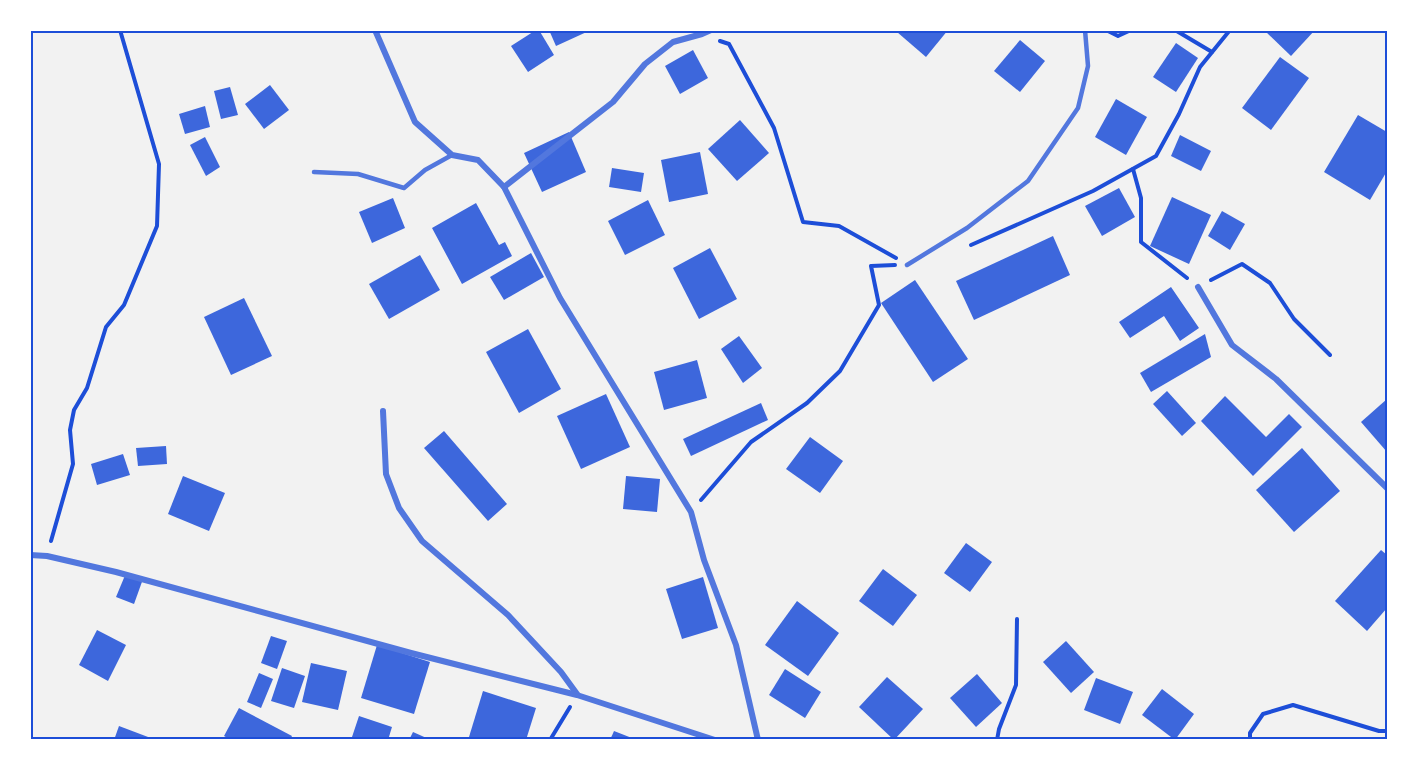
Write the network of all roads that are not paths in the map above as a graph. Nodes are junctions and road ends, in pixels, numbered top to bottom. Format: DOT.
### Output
graph roads {
  1 [pos="375,30"];
  2 [pos="711,30"];
  3 [pos="1084,30"];
  4 [pos="452,155"];
  5 [pos="314,172"];
  6 [pos="504,186"];
  7 [pos="907,265"];
  8 [pos="1198,287"];
  9 [pos="383,411"];
  10 [pos="1387,488"];
  11 [pos="30,555"];
  12 [pos="577,694"];
  13 [pos="715,740"];
  14 [pos="758,740"];
  1 -- 4 [label="street"];
  2 -- 6 [label="street"];
  3 -- 7 [label="lane"];
  4 -- 5 [label="lane"];
  4 -- 6 [label="street"];
  6 -- 14 [label="street"];
  8 -- 10 [label="street"];
  9 -- 12 [label="street"];
  11 -- 12 [label="street"];
  12 -- 13 [label="street"];
}
